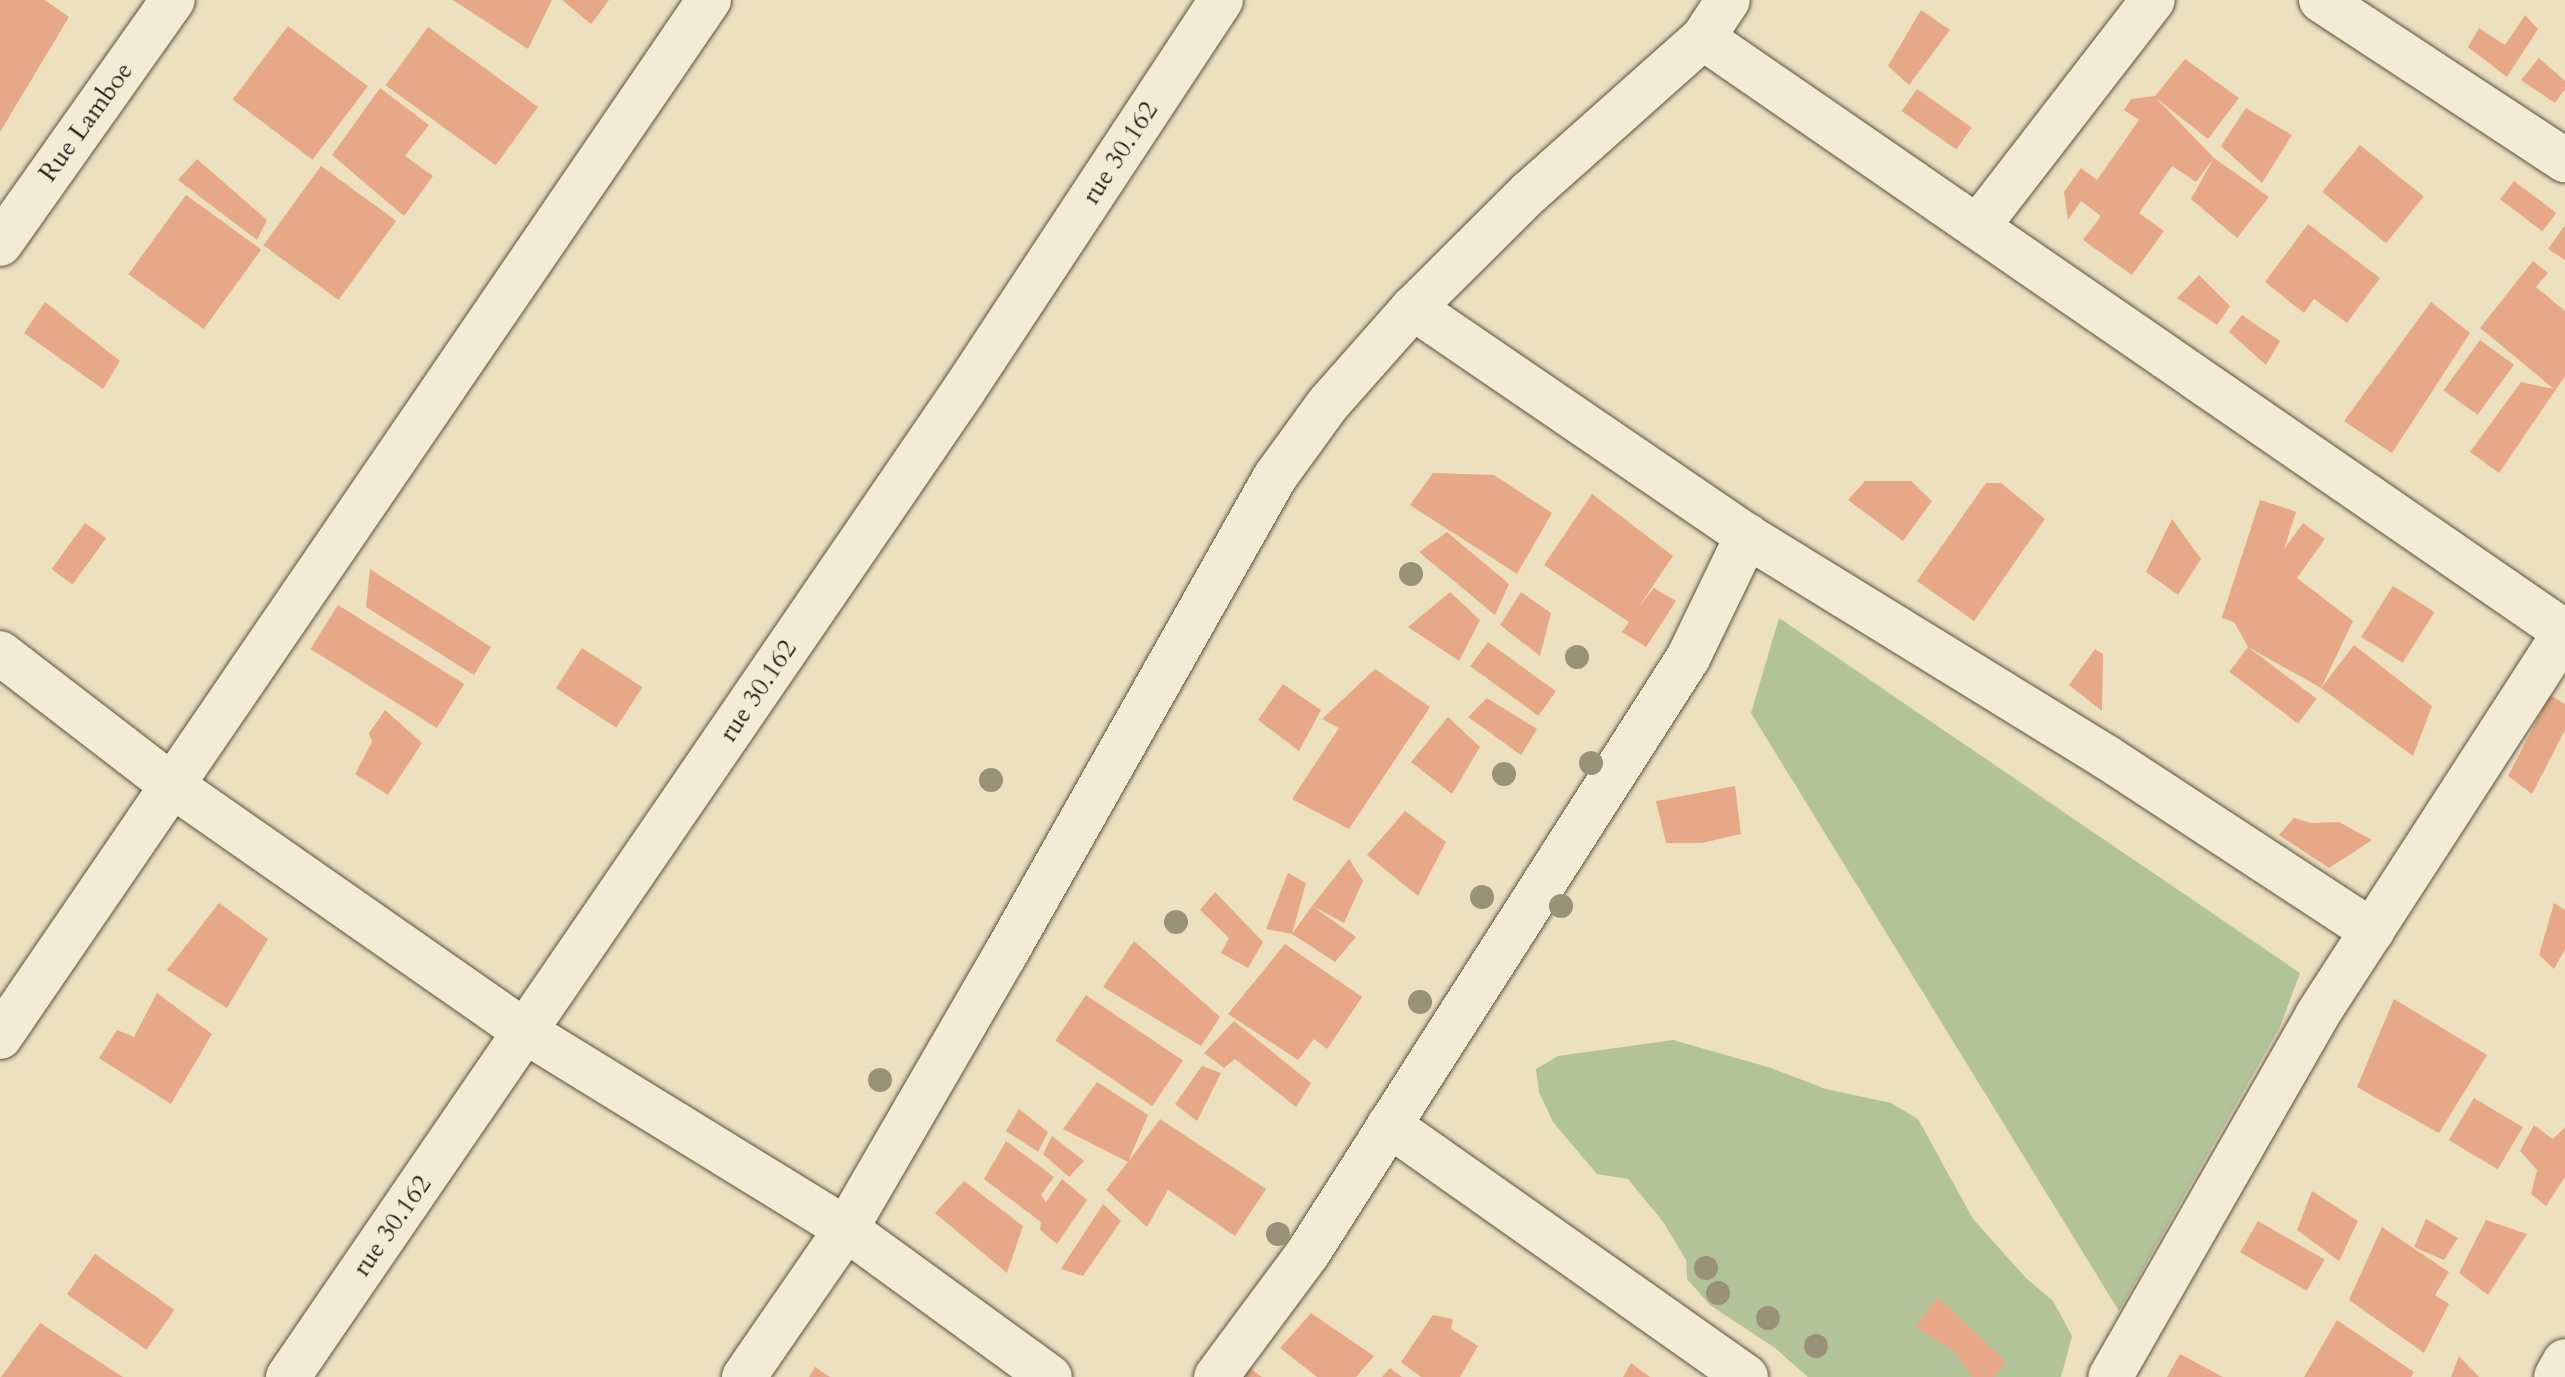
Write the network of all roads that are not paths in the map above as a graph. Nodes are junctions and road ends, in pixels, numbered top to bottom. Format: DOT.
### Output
graph roads {
  1 [pos="173,0"];
  2 [pos="709,0"];
  3 [pos="1221,0"];
  4 [pos="1728,0"];
  5 [pos="2153,0"];
  6 [pos="2321,0"];
  7 [pos="1703,38"];
  8 [pos="2565,160"];
  9 [pos="7,219"];
  10 [pos="1979,225"];
  11 [pos="1413,308"];
  12 [pos="1747,536"];
  13 [pos="0,653"];
  14 [pos="173,786"];
  15 [pos="2372,931"];
  16 [pos="526,1032"];
  17 [pos="0,1037"];
  18 [pos="1389,1125"];
  19 [pos="846,1229"];
  20 [pos="288,1377"];
  21 [pos="744,1377"];
  22 [pos="1050,1377"];
  23 [pos="1216,1377"];
  24 [pos="1746,1377"];
  25 [pos="2110,1377"];
  1 -- 9 [label="street, Rue Lamboe"];
  2 -- 14 [label="street"];
  3 -- 16 [label="street, rue 30.162"];
  4 -- 7 [label="street"];
  5 -- 10 [label="street"];
  6 -- 8 [label="street"];
  7 -- 10 [label="street"];
  7 -- 11 [label="street"];
  10 -- 15 [label="street"];
  11 -- 12 [label="street"];
  11 -- 19 [label="street"];
  12 -- 15 [label="street"];
  12 -- 18 [label="street"];
  13 -- 14 [label="street"];
  14 -- 16 [label="street"];
  14 -- 17 [label="street"];
  15 -- 25 [label="street"];
  16 -- 19 [label="street"];
  16 -- 20 [label="street, rue 30.162"];
  18 -- 23 [label="street"];
  18 -- 24 [label="street"];
  19 -- 21 [label="street"];
  19 -- 22 [label="street"];
}
